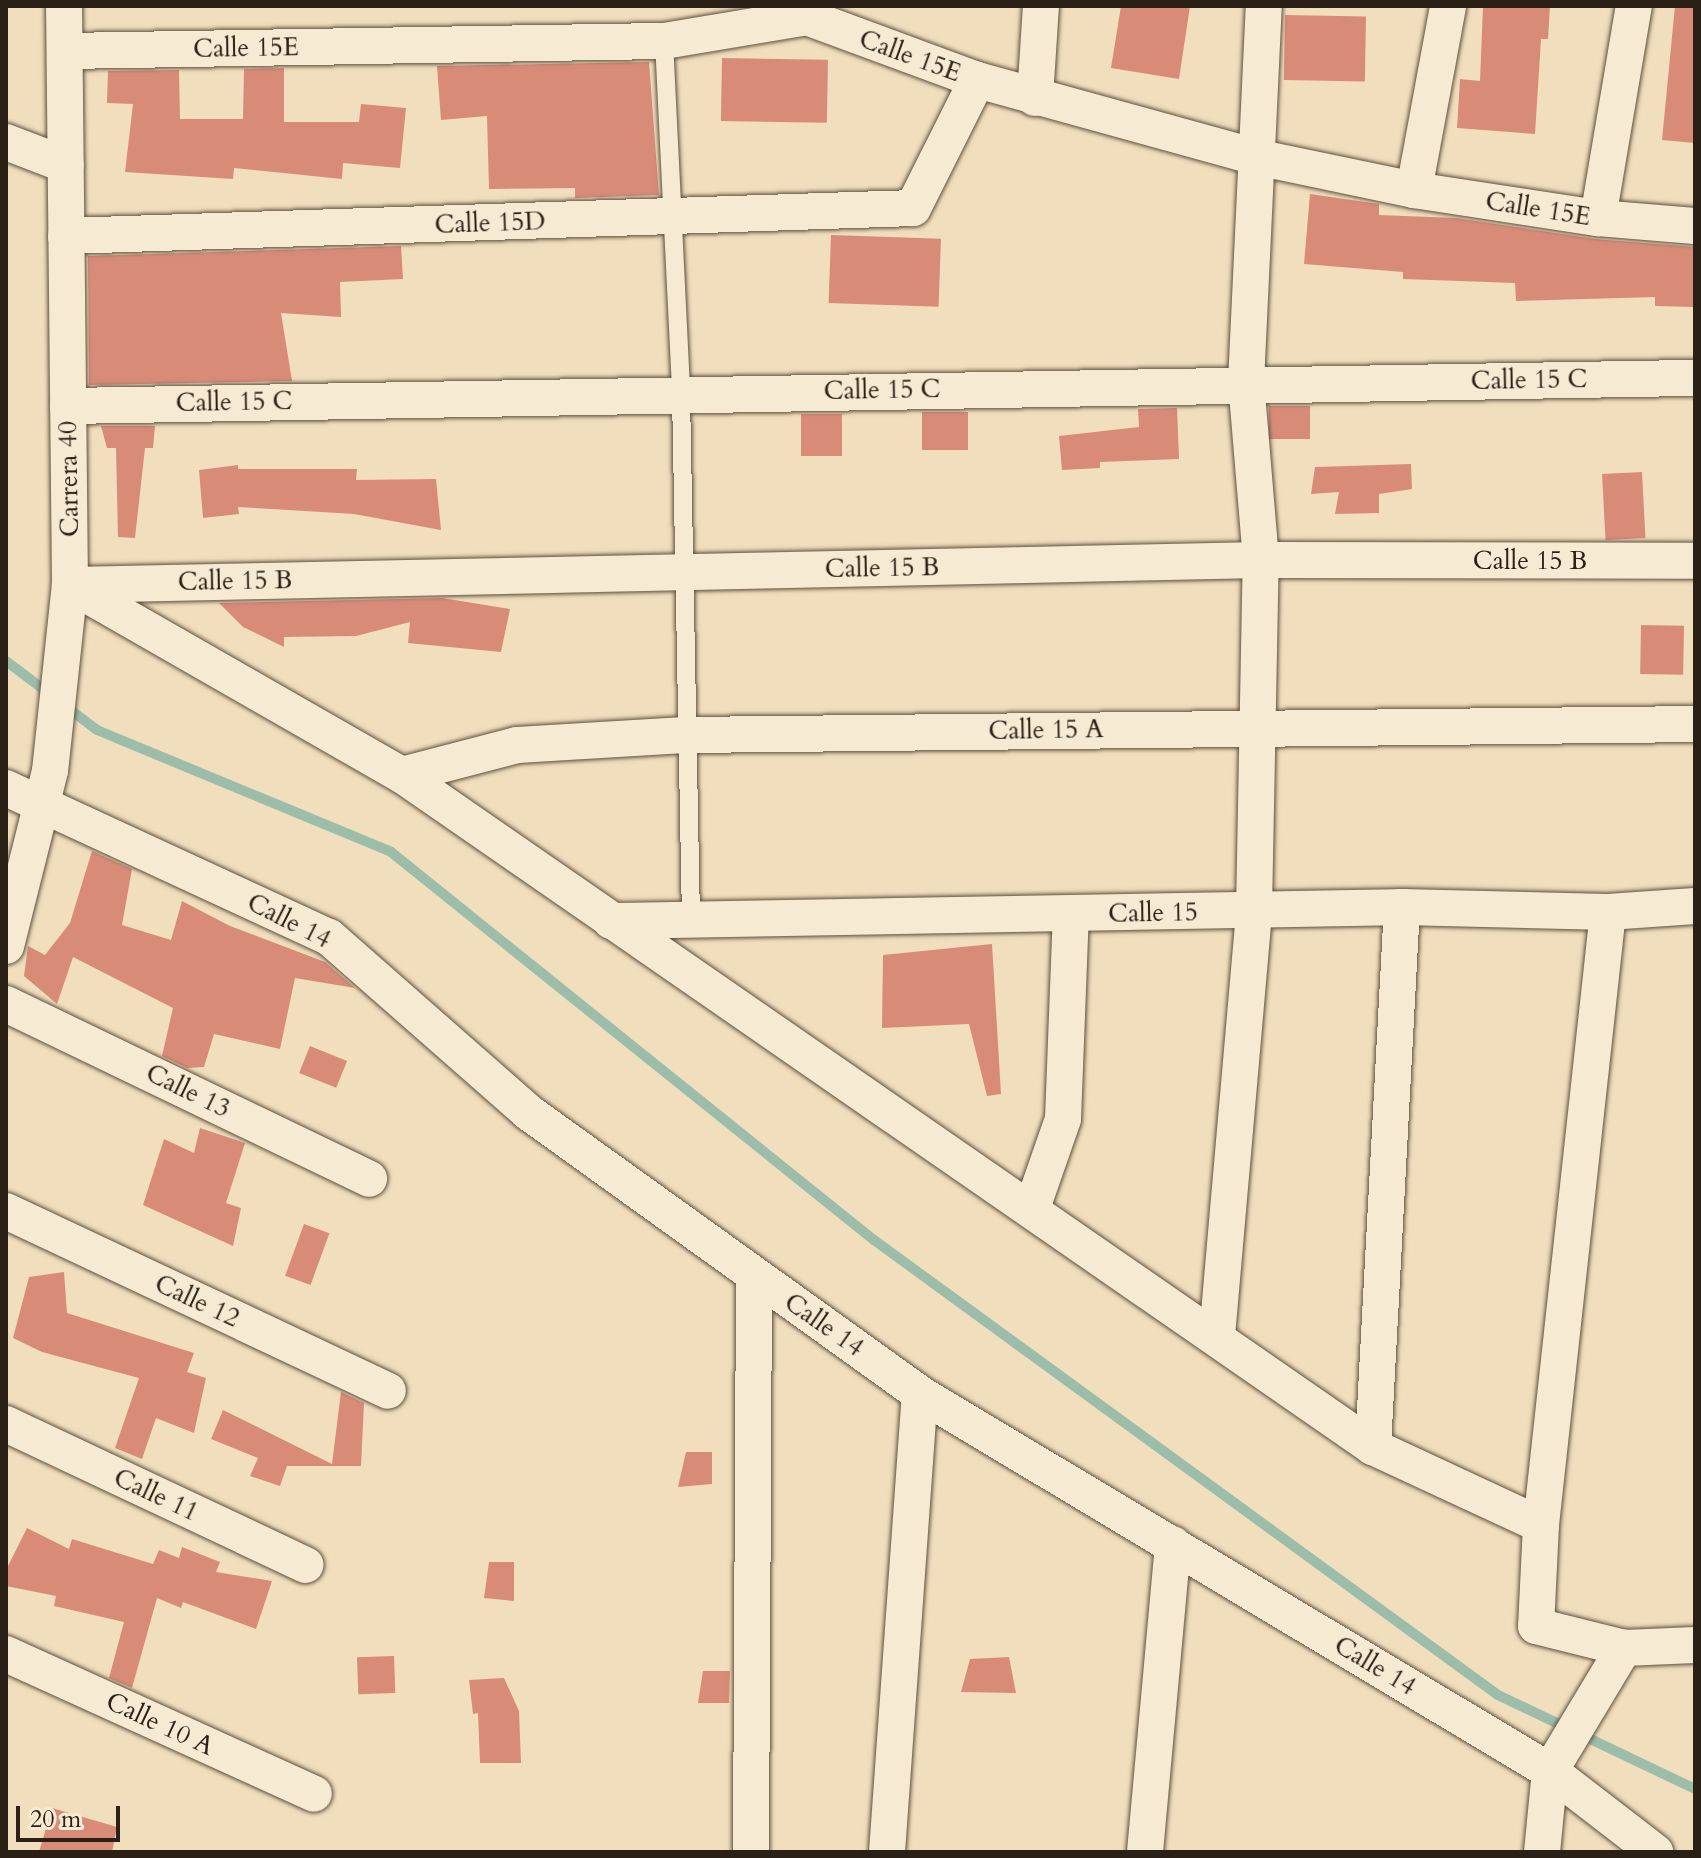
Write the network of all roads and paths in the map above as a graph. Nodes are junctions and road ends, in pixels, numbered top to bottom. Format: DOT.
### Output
graph roads {
  1 [pos="64,6"];
  2 [pos="1041,6"];
  3 [pos="1264,6"];
  4 [pos="1448,6"];
  5 [pos="1634,6"];
  6 [pos="789,12"];
  7 [pos="664,41"];
  8 [pos="65,51"];
  9 [pos="977,80"];
  10 [pos="1035,98"];
  11 [pos="6,142"];
  12 [pos="1256,157"];
  13 [pos="66,165"];
  14 [pos="1414,190"];
  15 [pos="672,217"];
  16 [pos="1598,218"];
  17 [pos="1695,226"];
  18 [pos="66,236"];
  19 [pos="1695,378"];
  20 [pos="1246,383"];
  21 [pos="681,394"];
  22 [pos="68,406"];
  23 [pos="1261,560"];
  24 [pos="1695,561"];
  25 [pos="682,572"];
  26 [pos="70,585"];
  27 [pos="1695,724"];
  28 [pos="1259,726"];
  29 [pos="685,735"];
  30 [pos="402,775"];
  31 [pos="6,788"];
  32 [pos="46,788"];
  33 [pos="1695,906"];
  34 [pos="1402,907"];
  35 [pos="1254,911"];
  36 [pos="1608,912"];
  37 [pos="1071,914"];
  38 [pos="691,920"];
  39 [pos="611,921"];
  40 [pos="6,946"];
  41 [pos="6,1004"];
  42 [pos="369,1179"];
  43 [pos="1032,1208"];
  44 [pos="6,1211"];
  45 [pos="754,1276"];
  46 [pos="1217,1336"];
  47 [pos="388,1391"];
  48 [pos="920,1394"];
  49 [pos="6,1424"];
  50 [pos="1373,1447"];
  51 [pos="1541,1525"];
  52 [pos="1173,1544"];
  53 [pos="305,1565"];
  54 [pos="1695,1645"];
  55 [pos="1624,1648"];
  56 [pos="6,1654"];
  57 [pos="1554,1761"];
  58 [pos="314,1794"];
  59 [pos="751,1852"];
  60 [pos="887,1852"];
  61 [pos="1145,1852"];
  62 [pos="1542,1852"];
  63 [pos="1655,1852"];
  1 -- 8 [label="street, Carrera 40"];
  2 -- 10 [label="street"];
  3 -- 12 [label="street"];
  4 -- 14 [label="street"];
  5 -- 16 [label="street"];
  6 -- 7 [label="street, Calle 15E"];
  6 -- 9 [label="street, Calle 15E"];
  7 -- 8 [label="street, Calle 15E"];
  7 -- 15 [label="lane"];
  8 -- 13 [label="street, Carrera 40"];
  9 -- 10 [label="street, Calle 15E"];
  9 -- 15 [label="street, Calle 15D"];
  10 -- 12 [label="street, Calle 15E"];
  11 -- 13 [label="street"];
  12 -- 14 [label="street, Calle 15E"];
  12 -- 20 [label="street"];
  13 -- 18 [label="street, Carrera 40"];
  14 -- 16 [label="street, Calle 15E"];
  15 -- 18 [label="street, Calle 15D"];
  15 -- 21 [label="lane"];
  16 -- 17 [label="street, Calle 15E"];
  18 -- 22 [label="street, Carrera 40"];
  19 -- 20 [label="street, Calle 15 C"];
  20 -- 21 [label="street, Calle 15 C"];
  20 -- 23 [label="street"];
  21 -- 22 [label="street, Calle 15 C"];
  21 -- 25 [label="lane"];
  22 -- 26 [label="street, Carrera 40"];
  23 -- 24 [label="street, Calle 15 B"];
  23 -- 25 [label="street, Calle 15 B"];
  23 -- 28 [label="street"];
  25 -- 26 [label="street, Calle 15 B"];
  25 -- 29 [label="lane"];
  26 -- 30 [label="street"];
  26 -- 32 [label="street, Carrera 40"];
  27 -- 28 [label="street, Calle 15 A"];
  28 -- 29 [label="street, Calle 15 A"];
  28 -- 35 [label="street"];
  29 -- 30 [label="street, Calle 15 A"];
  29 -- 38 [label="lane"];
  30 -- 39 [label="street"];
  31 -- 32 [label="street, Calle 14"];
  32 -- 40 [label="street, Carrera 40"];
  32 -- 45 [label="street, Calle 14"];
  33 -- 36 [label="street, Calle 15"];
  34 -- 35 [label="street, Calle 15"];
  34 -- 36 [label="street, Calle 15"];
  34 -- 50 [label="street"];
  35 -- 37 [label="street, Calle 15"];
  35 -- 46 [label="street"];
  36 -- 51 [label="street"];
  37 -- 38 [label="street, Calle 15"];
  37 -- 43 [label="street"];
  38 -- 39 [label="street, Calle 15"];
  39 -- 43 [label="street"];
  41 -- 42 [label="street, Calle 13"];
  43 -- 46 [label="street"];
  44 -- 47 [label="street, Calle 12"];
  45 -- 48 [label="street, Calle 14"];
  45 -- 59 [label="street"];
  46 -- 50 [label="street"];
  48 -- 52 [label="street, Calle 14"];
  48 -- 60 [label="street"];
  49 -- 53 [label="street, Calle 11"];
  50 -- 51 [label="street"];
  51 -- 55 [label="street"];
  52 -- 57 [label="street, Calle 14"];
  52 -- 61 [label="street"];
  54 -- 55 [label="street"];
  55 -- 57 [label="street"];
  56 -- 58 [label="street, Calle 10 A"];
  57 -- 62 [label="street"];
  57 -- 63 [label="street, Calle 14"];
}
